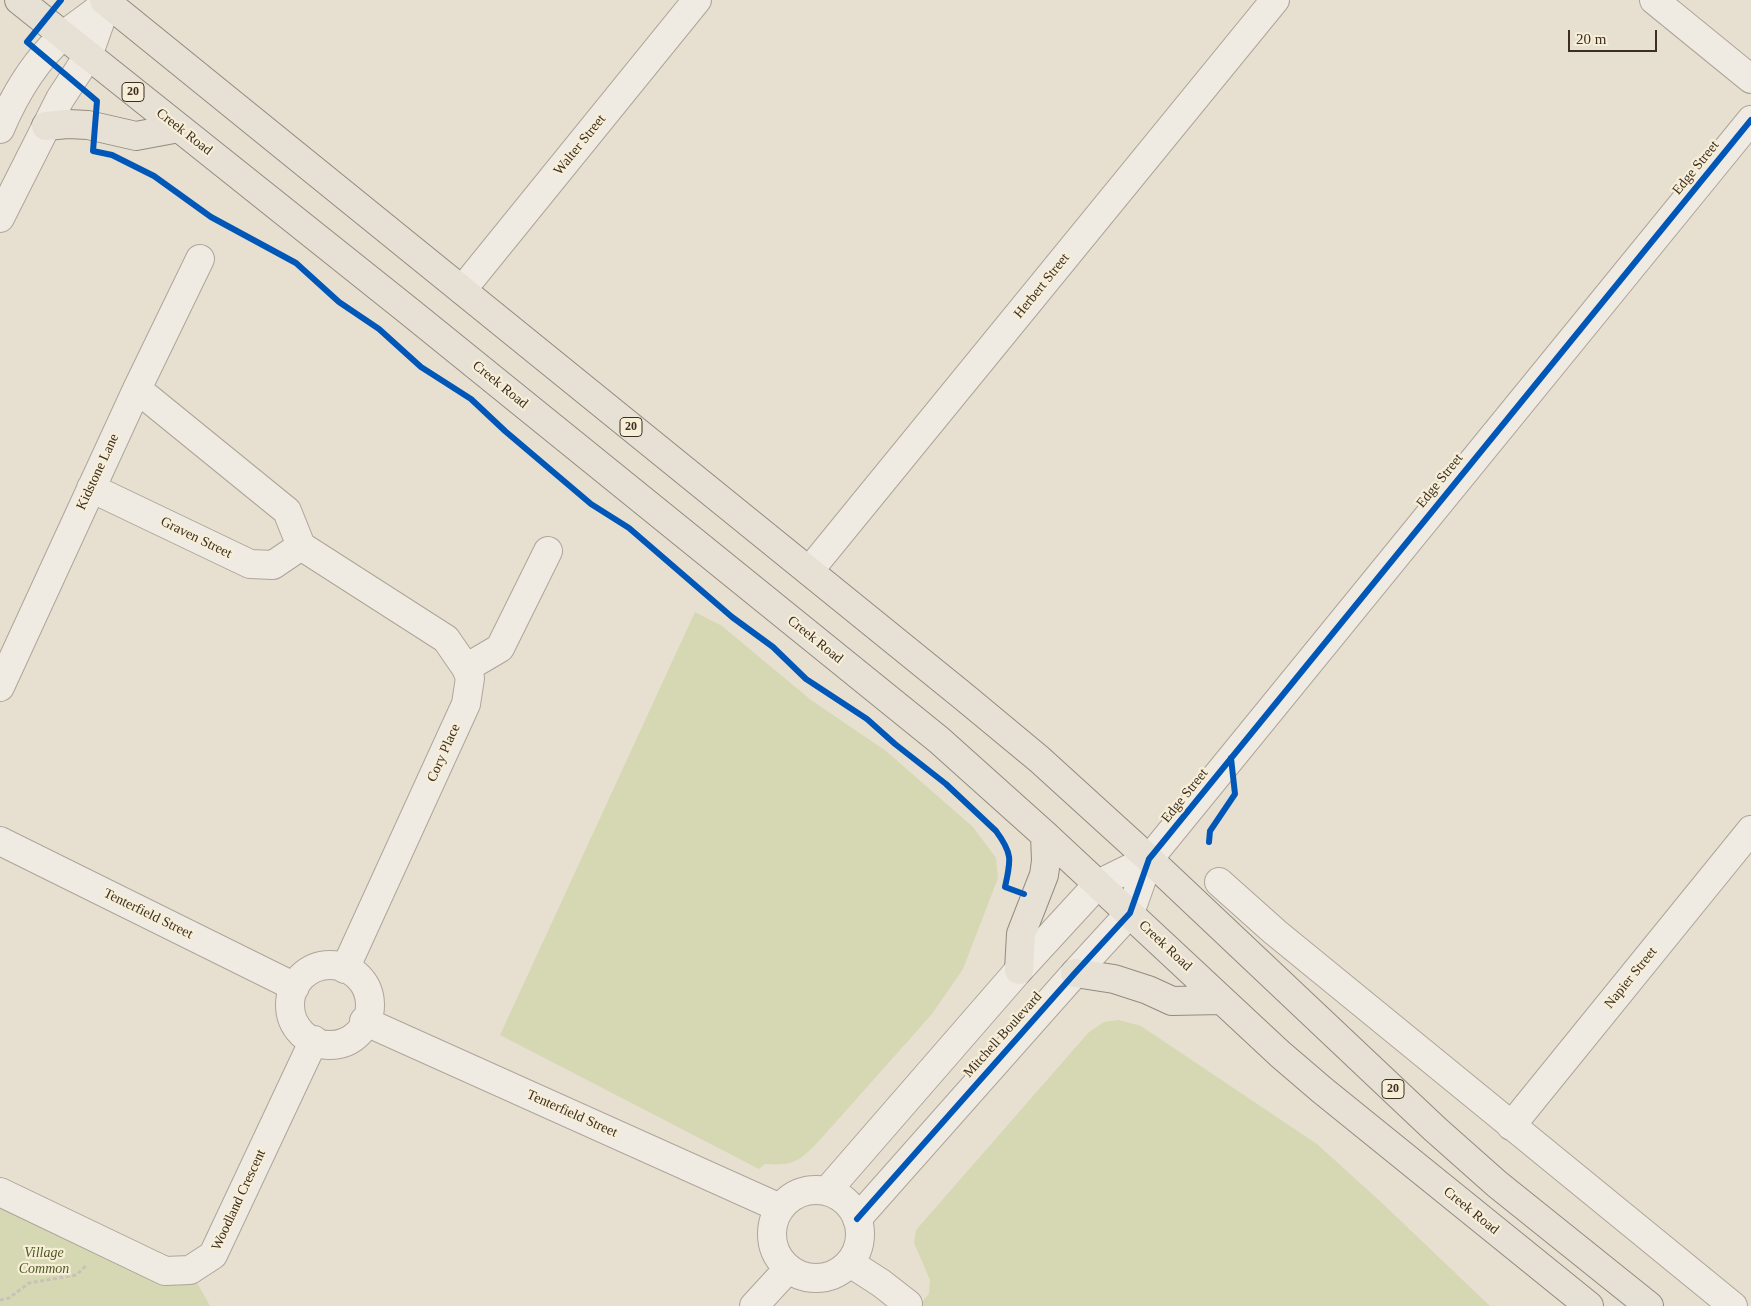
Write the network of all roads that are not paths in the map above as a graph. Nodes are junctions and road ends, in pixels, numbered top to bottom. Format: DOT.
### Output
graph roads {
  1 [pos="0,0"];
  2 [pos="19,0"];
  3 [pos="697,0"];
  4 [pos="1275,0"];
  5 [pos="1654,0"];
  6 [pos="107,1"];
  7 [pos="0,6"];
  8 [pos="64,36"];
  9 [pos="88,56"];
  10 [pos="1751,79"];
  11 [pos="1751,120"];
  12 [pos="46,126"];
  13 [pos="179,128"];
  14 [pos="0,129"];
  15 [pos="0,218"];
  16 [pos="200,259"];
  17 [pos="462,290"];
  18 [pos="137,389"];
  19 [pos="91,488"];
  20 [pos="300,546"];
  21 [pos="548,552"];
  22 [pos="809,572"];
  23 [pos="466,668"];
  24 [pos="0,687"];
  25 [pos="1751,830"];
  26 [pos="1045,835"];
  27 [pos="0,841"];
  28 [pos="1149,859"];
  29 [pos="1219,882"];
  30 [pos="1098,884"];
  31 [pos="1130,914"];
  32 [pos="346,970"];
  33 [pos="1019,970"];
  34 [pos="1075,972"];
  35 [pos="295,987"];
  36 [pos="1222,1000"];
  37 [pos="364,1021"];
  38 [pos="314,1040"];
  39 [pos="1511,1126"];
  40 [pos="827,1191"];
  41 [pos="0,1192"];
  42 [pos="780,1208"];
  43 [pos="857,1219"];
  44 [pos="850,1262"];
  45 [pos="788,1269"];
  46 [pos="908,1304"];
  47 [pos="754,1306"];
  48 [pos="1589,1306"];
  49 [pos="1649,1306"];
  50 [pos="1733,1306"];
  1 -- 7 [label="main road"];
  2 -- 8 [label="main road, Creek Road / 20"];
  3 -- 17 [label="street, Walter Street"];
  4 -- 22 [label="street, Herbert Street"];
  5 -- 10 [label="street"];
  6 -- 8 [label="street"];
  6 -- 9 [label="street"];
  6 -- 17 [label="main road, 20"];
  8 -- 9 [label="main road, Creek Road / 20"];
  8 -- 14 [label="street"];
  9 -- 12 [label="street"];
  9 -- 13 [label="main road, Creek Road / 20"];
  11 -- 28 [label="street, Edge Street"];
  12 -- 13 [label="main road"];
  12 -- 15 [label="street"];
  13 -- 26 [label="main road, Creek Road / 20"];
  16 -- 18 [label="street, Kidstone Lane"];
  17 -- 22 [label="main road, 20"];
  18 -- 19 [label="street, Kidstone Lane"];
  18 -- 20 [label="street"];
  19 -- 20 [label="street, Graven Street"];
  19 -- 24 [label="street, Kidstone Lane"];
  20 -- 23 [label="street"];
  21 -- 23 [label="street"];
  22 -- 28 [label="main road, 20"];
  23 -- 32 [label="street, Cory Place"];
  25 -- 39 [label="street, Napier Street"];
  26 -- 30 [label="main road, Creek Road / 20"];
  26 -- 33 [label="main road"];
  27 -- 35 [label="street, Tenterfield Street"];
  28 -- 30 [label="street"];
  28 -- 31 [label="street, Mitchell Boulevard"];
  28 -- 49 [label="main road, 20"];
  29 -- 39 [label="street"];
  30 -- 31 [label="main road, Creek Road / 20"];
  30 -- 33 [label="street"];
  31 -- 34 [label="street, Mitchell Boulevard"];
  31 -- 36 [label="main road, Creek Road / 20"];
  32 -- 35 [label="street"];
  32 -- 37 [label="street"];
  33 -- 40 [label="street"];
  34 -- 36 [label="main road"];
  34 -- 43 [label="street, Mitchell Boulevard"];
  35 -- 38 [label="street"];
  36 -- 48 [label="main road, Creek Road / 20"];
  37 -- 38 [label="street"];
  37 -- 42 [label="street, Tenterfield Street"];
  38 -- 41 [label="street, Woodland Crescent"];
  39 -- 50 [label="street"];
  40 -- 42 [label="street"];
  40 -- 43 [label="street"];
  42 -- 45 [label="street"];
  43 -- 44 [label="street"];
  44 -- 45 [label="street"];
  44 -- 46 [label="street"];
  45 -- 47 [label="street"];
}
